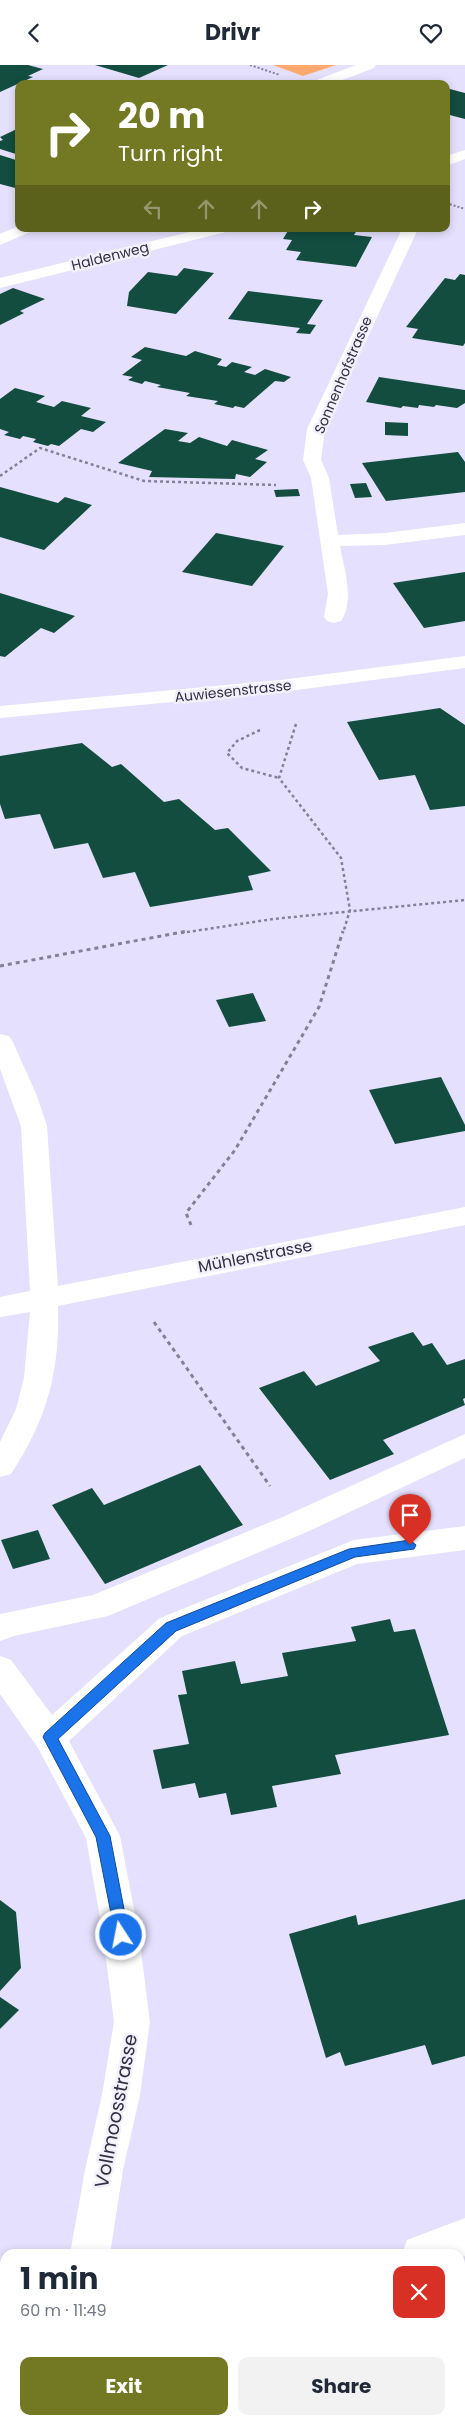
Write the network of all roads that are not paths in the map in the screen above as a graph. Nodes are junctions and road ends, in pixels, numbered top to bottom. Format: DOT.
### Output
graph roads {
  1 [pos="369,65"];
  2 [pos="330,80"];
  3 [pos="465,154"];
  4 [pos="450,160"];
  5 [pos="17,232"];
  6 [pos="208,232"];
  7 [pos="409,232"];
  8 [pos="0,240"];
  9 [pos="0,283"];
  10 [pos="465,529"];
  11 [pos="329,541"];
  12 [pos="334,617"];
  13 [pos="465,662"];
  14 [pos="0,712"];
  15 [pos="0,1042"];
  16 [pos="465,1216"];
  17 [pos="46,1298"];
  18 [pos="0,1307"];
  19 [pos="465,1445"];
  20 [pos="0,1466"];
  21 [pos="465,1537"];
  22 [pos="0,1628"];
  23 [pos="0,1669"];
  24 [pos="50,1737"];
  25 [pos="465,2237"];
  26 [pos="91,2249"];
  27 [pos="434,2249"];
  1 -- 2 [label="street"];
  3 -- 4 [label="street"];
  5 -- 8 [label="street"];
  6 -- 9 [label="street, Haldenweg"];
  7 -- 11 [label="street, Sonnenhofstrasse"];
  10 -- 11 [label="street"];
  11 -- 12 [label="street, Sonnenhofstrasse"];
  13 -- 14 [label="street, Auwiesenstrasse"];
  15 -- 17 [label="street"];
  16 -- 17 [label="street, Mühlenstrasse"];
  17 -- 18 [label="street, Mühlenstrasse"];
  17 -- 20 [label="street"];
  19 -- 22 [label="street"];
  21 -- 24 [label="street"];
  23 -- 24 [label="street, Vollmoosstrasse"];
  24 -- 26 [label="street, Vollmoosstrasse"];
  25 -- 27 [label="street"];
}
